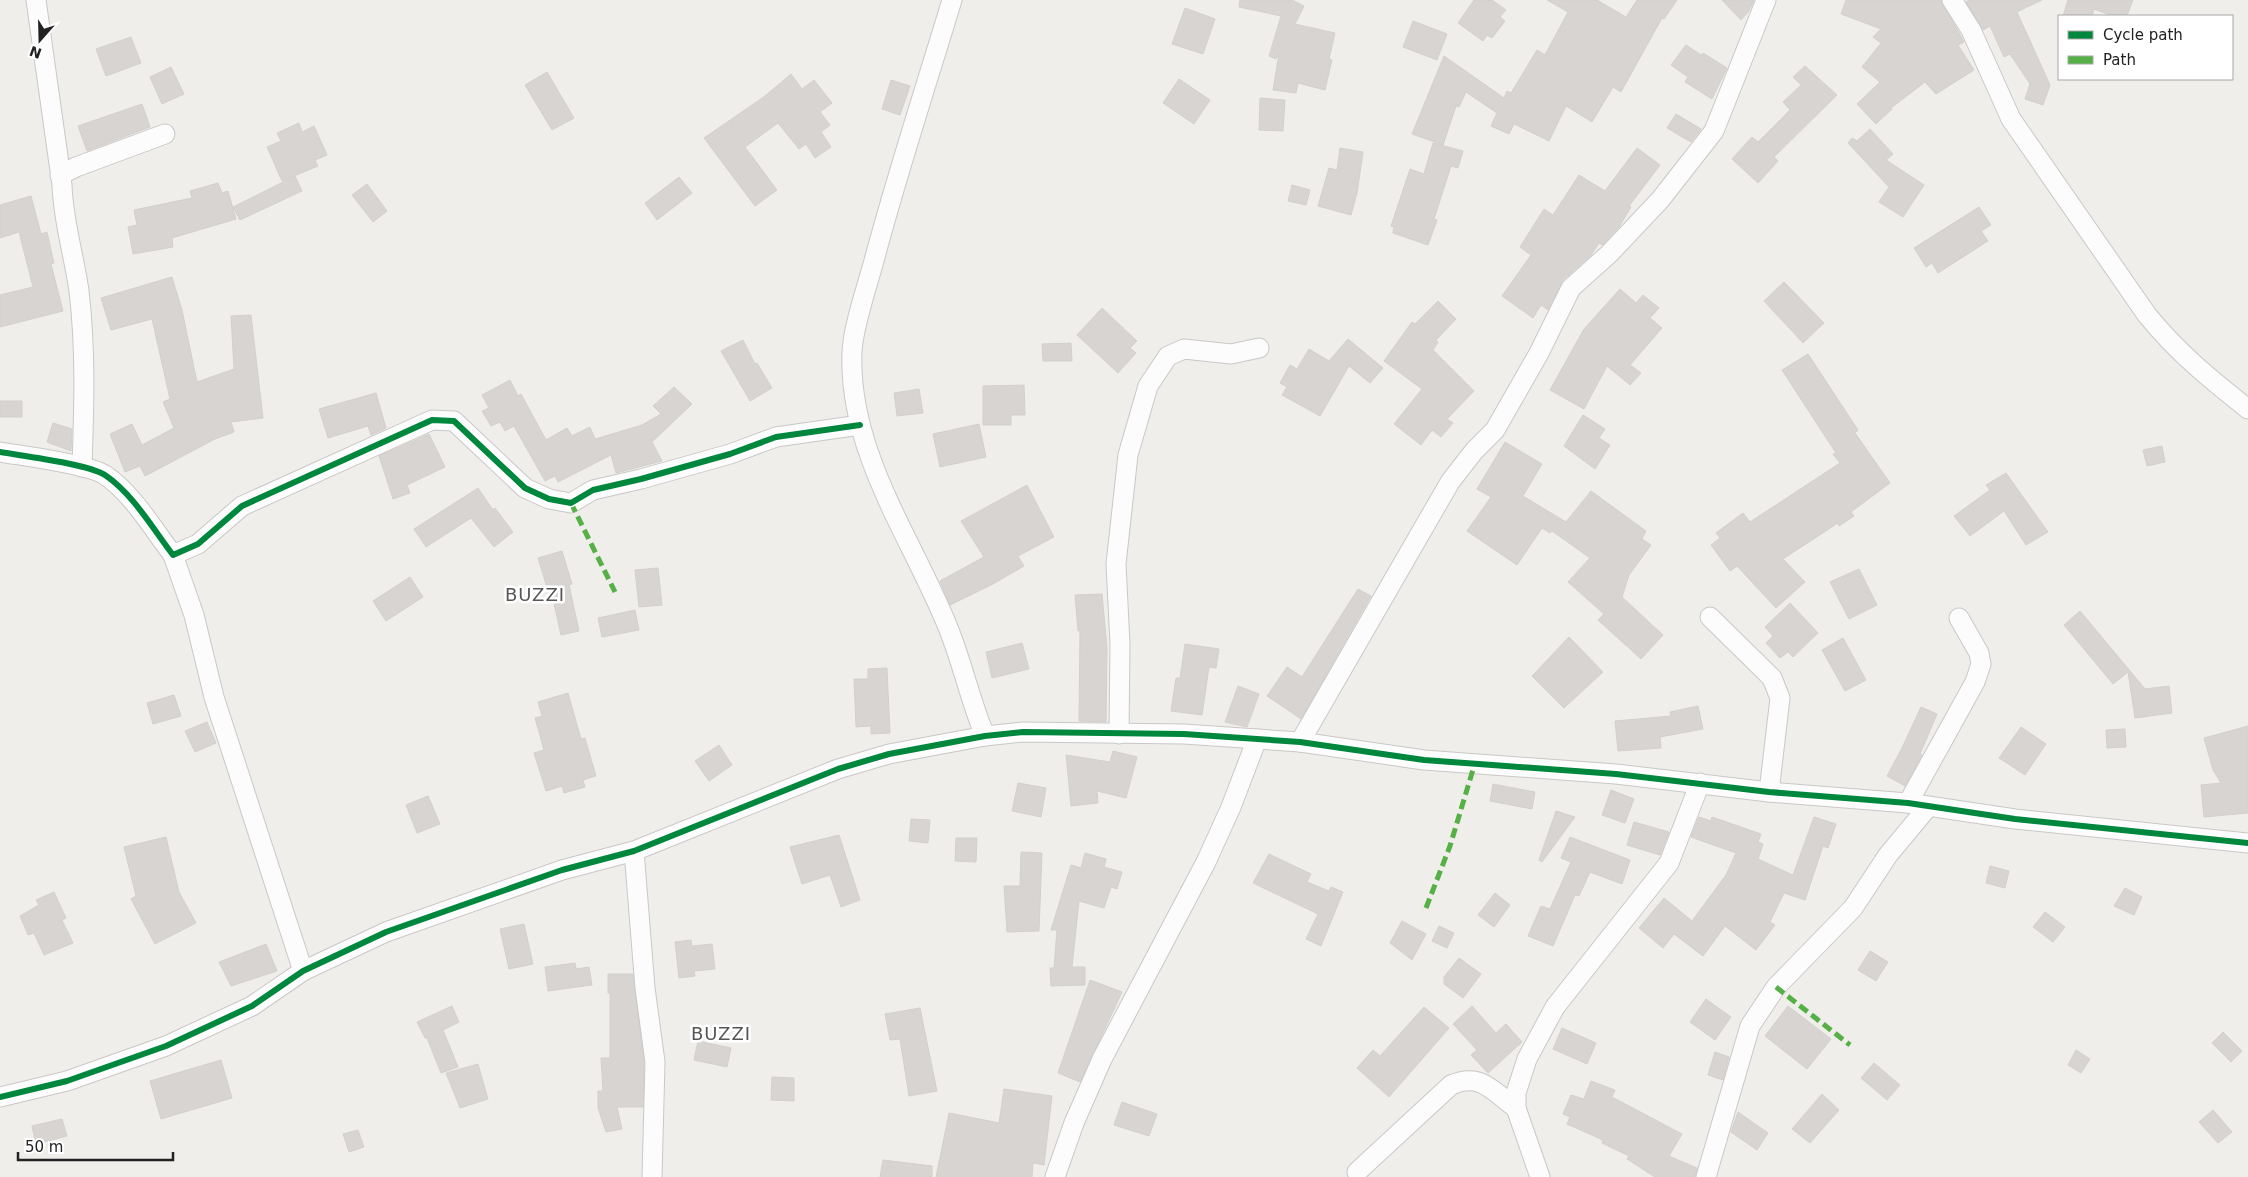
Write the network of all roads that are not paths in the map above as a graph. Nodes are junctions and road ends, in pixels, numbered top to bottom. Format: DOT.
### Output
graph roads {
  1 [pos="36,0"];
  2 [pos="952,0"];
  3 [pos="1766,0"];
  4 [pos="1952,0"];
  5 [pos="164,134"];
  6 [pos="60,175"];
  7 [pos="1259,348"];
  8 [pos="2248,409"];
  9 [pos="860,425"];
  10 [pos="0,452"];
  11 [pos="82,467"];
  12 [pos="173,554"];
  13 [pos="1710,617"];
  14 [pos="1959,618"];
  15 [pos="1119,734"];
  16 [pos="985,736"];
  17 [pos="1257,739"];
  18 [pos="1300,742"];
  19 [pos="1700,783"];
  20 [pos="1769,792"];
  21 [pos="1908,803"];
  22 [pos="1928,808"];
  23 [pos="2248,843"];
  24 [pos="634,851"];
  25 [pos="303,971"];
  26 [pos="0,1097"];
  27 [pos="1516,1108"];
  28 [pos="1357,1172"];
  29 [pos="652,1177"];
  30 [pos="1055,1177"];
  31 [pos="1540,1177"];
  32 [pos="1706,1177"];
  1 -- 6 [label="street"];
  2 -- 9 [label="street"];
  3 -- 18 [label="street"];
  4 -- 8 [label="street"];
  5 -- 6 [label="street"];
  6 -- 11 [label="street"];
  7 -- 15 [label="street"];
  9 -- 12 [label="street"];
  9 -- 16 [label="street"];
  10 -- 11 [label="street"];
  11 -- 12 [label="street"];
  12 -- 25 [label="street"];
  13 -- 20 [label="street"];
  14 -- 21 [label="street"];
  15 -- 16 [label="street"];
  15 -- 17 [label="street"];
  16 -- 24 [label="street"];
  17 -- 18 [label="street"];
  17 -- 30 [label="street"];
  18 -- 19 [label="street"];
  19 -- 20 [label="street"];
  19 -- 27 [label="street"];
  20 -- 21 [label="street"];
  21 -- 22 [label="street"];
  22 -- 23 [label="street"];
  22 -- 32 [label="street"];
  24 -- 25 [label="street"];
  24 -- 29 [label="street"];
  25 -- 26 [label="street"];
  27 -- 28 [label="street"];
  27 -- 31 [label="street"];
}
